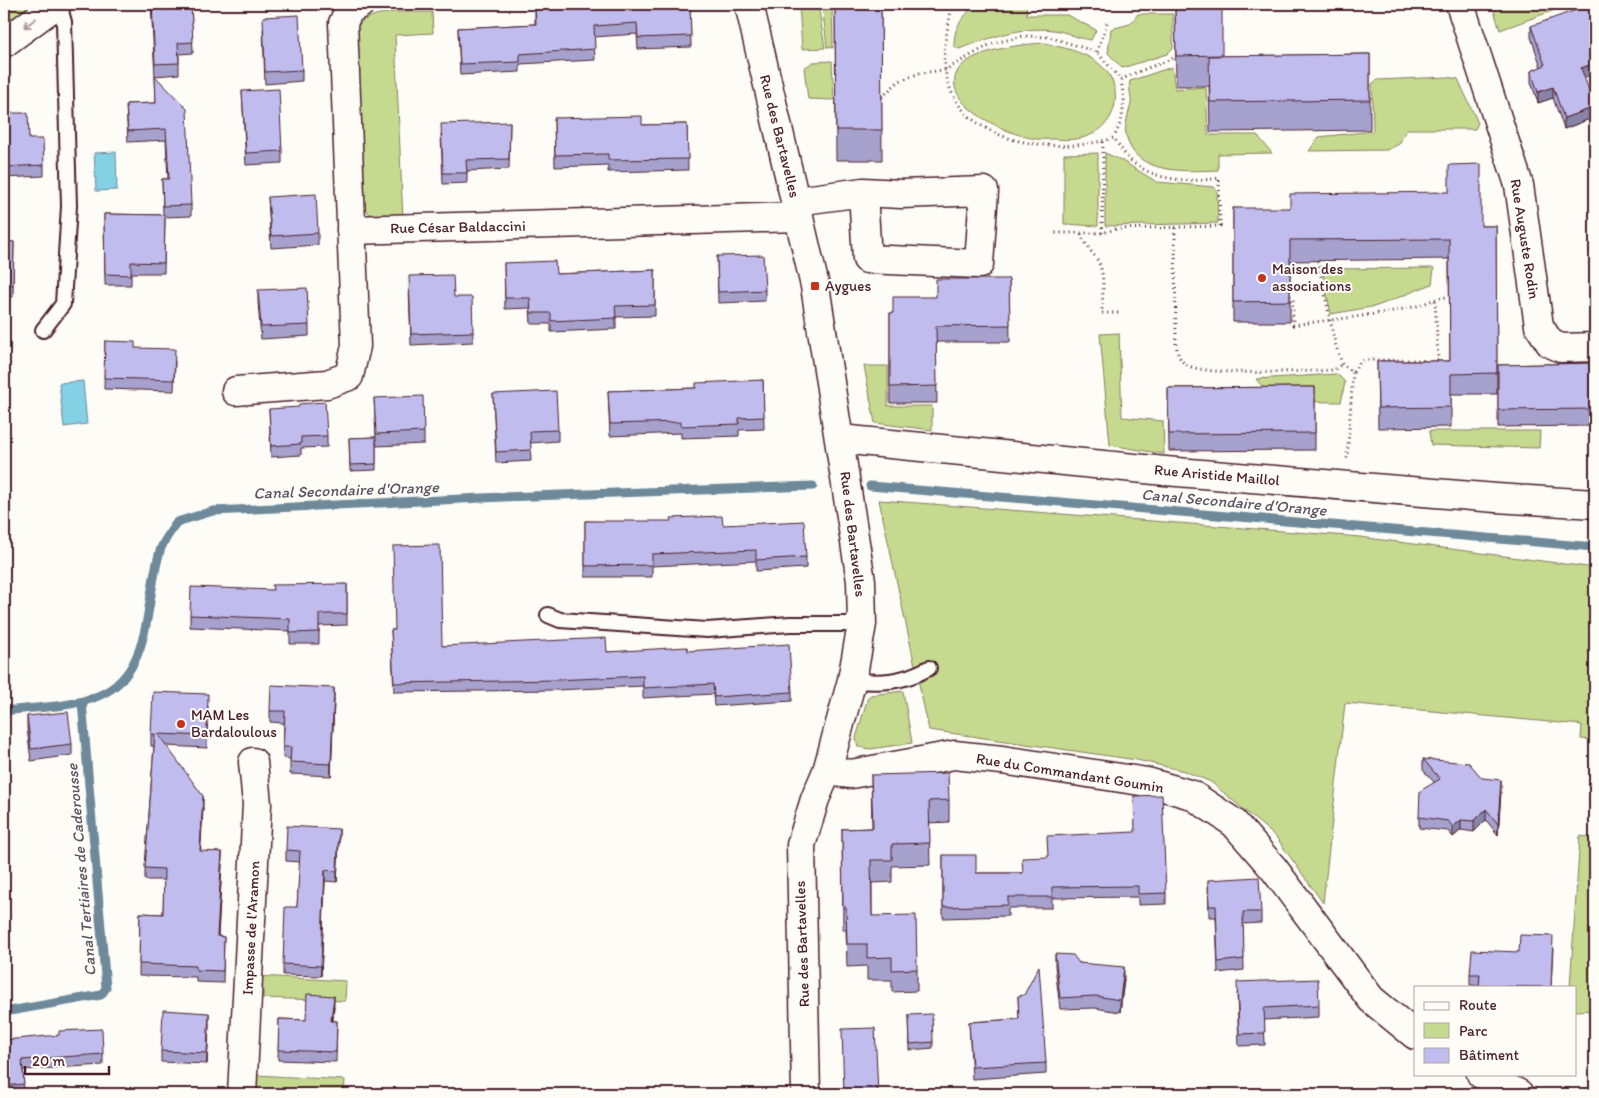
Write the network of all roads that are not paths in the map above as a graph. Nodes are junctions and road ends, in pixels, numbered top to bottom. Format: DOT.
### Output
graph roads {
  1 [pos="58,4"];
  2 [pos="360,4"];
  3 [pos="750,4"];
  4 [pos="1460,4"];
  5 [pos="4,43"];
  6 [pos="863,192"];
  7 [pos="798,209"];
  8 [pos="351,230"];
  9 [pos="43,330"];
  10 [pos="1595,348"];
  11 [pos="236,391"];
  12 [pos="840,438"];
  13 [pos="1595,504"];
  14 [pos="548,615"];
  15 [pos="862,624"];
  16 [pos="929,668"];
  17 [pos="852,680"];
  18 [pos="253,762"];
  19 [pos="827,771"];
  20 [pos="1414,1034"];
  21 [pos="1485,1076"];
  22 [pos="242,1094"];
  23 [pos="806,1094"];
  24 [pos="1519,1094"];
  1 -- 5 [label="street, one-way"];
  1 -- 9 [label="lane"];
  2 -- 8 [label="street"];
  3 -- 7 [label="street, Rue des Bartavelles"];
  4 -- 10 [label="street, Rue Auguste Rodin"];
  6 -- 6 [label="street, Rue César Baldaccini"];
  6 -- 7 [label="street, Rue César Baldaccini"];
  7 -- 8 [label="street, Rue César Baldaccini"];
  7 -- 12 [label="street, Rue des Bartavelles"];
  8 -- 11 [label="street"];
  12 -- 13 [label="street, Rue Aristide Maillol"];
  12 -- 15 [label="street, Rue des Bartavelles"];
  14 -- 15 [label="lane"];
  15 -- 17 [label="street, Rue des Bartavelles"];
  16 -- 17 [label="lane"];
  17 -- 19 [label="street, Rue des Bartavelles"];
  18 -- 22 [label="street, Impasse de l'Aramon"];
  19 -- 20 [label="street, Rue du Commandant Goumin"];
  19 -- 23 [label="street, Rue des Bartavelles"];
  21 -- 24 [label="street"];
}
